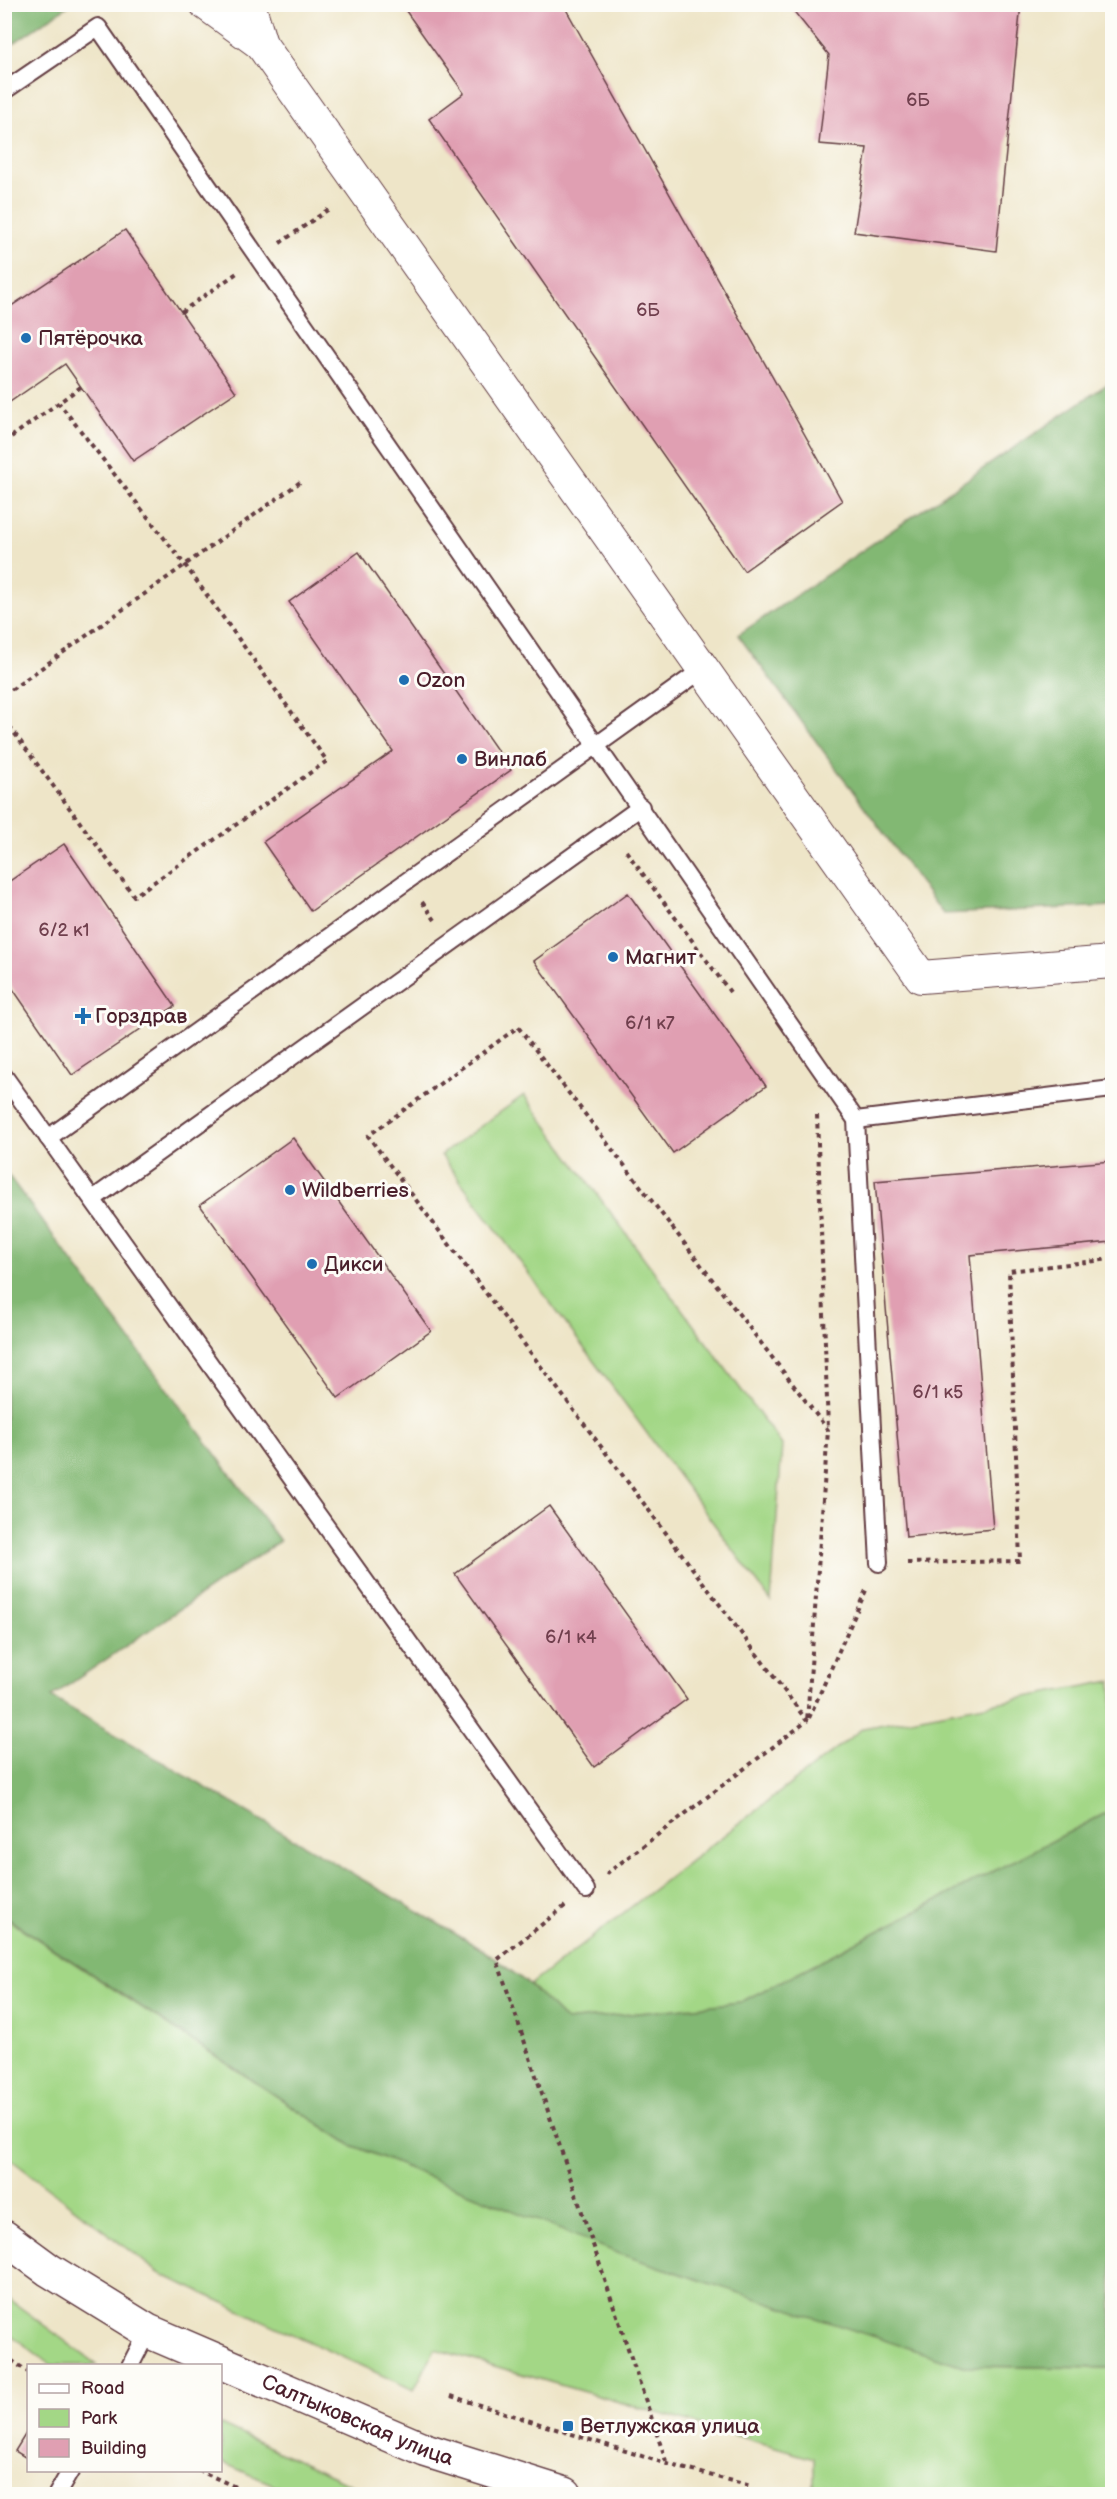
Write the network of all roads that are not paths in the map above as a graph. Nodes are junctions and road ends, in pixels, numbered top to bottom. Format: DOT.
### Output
graph roads {
  1 [pos="206,4"];
  2 [pos="249,4"];
  3 [pos="261,44"];
  4 [pos="4,91"];
  5 [pos="703,669"];
  6 [pos="597,747"];
  7 [pos="641,807"];
  8 [pos="1113,962"];
  9 [pos="4,1077"];
  10 [pos="1113,1089"];
  11 [pos="856,1119"];
  12 [pos="48,1138"];
  13 [pos="93,1199"];
  14 [pos="879,1563"];
  15 [pos="586,1890"];
  16 [pos="4,2237"];
  17 [pos="148,2331"];
  18 [pos="131,2364"];
  19 [pos="70,2472"];
  20 [pos="57,2494"];
  21 [pos="565,2494"];
  1 -- 3 [label="street"];
  2 -- 3 [label="street"];
  3 -- 5 [label="street"];
  4 -- 6 [label="lane"];
  5 -- 6 [label="lane"];
  5 -- 8 [label="street"];
  6 -- 7 [label="lane"];
  6 -- 12 [label="lane"];
  7 -- 11 [label="lane"];
  7 -- 13 [label="lane"];
  9 -- 12 [label="lane"];
  10 -- 11 [label="lane"];
  11 -- 14 [label="lane"];
  12 -- 13 [label="lane"];
  13 -- 15 [label="lane"];
  16 -- 17 [label="main road, Салтыковская улица"];
  17 -- 18 [label="lane"];
  17 -- 21 [label="main road, Салтыковская улица"];
  19 -- 20 [label="lane"];
}
